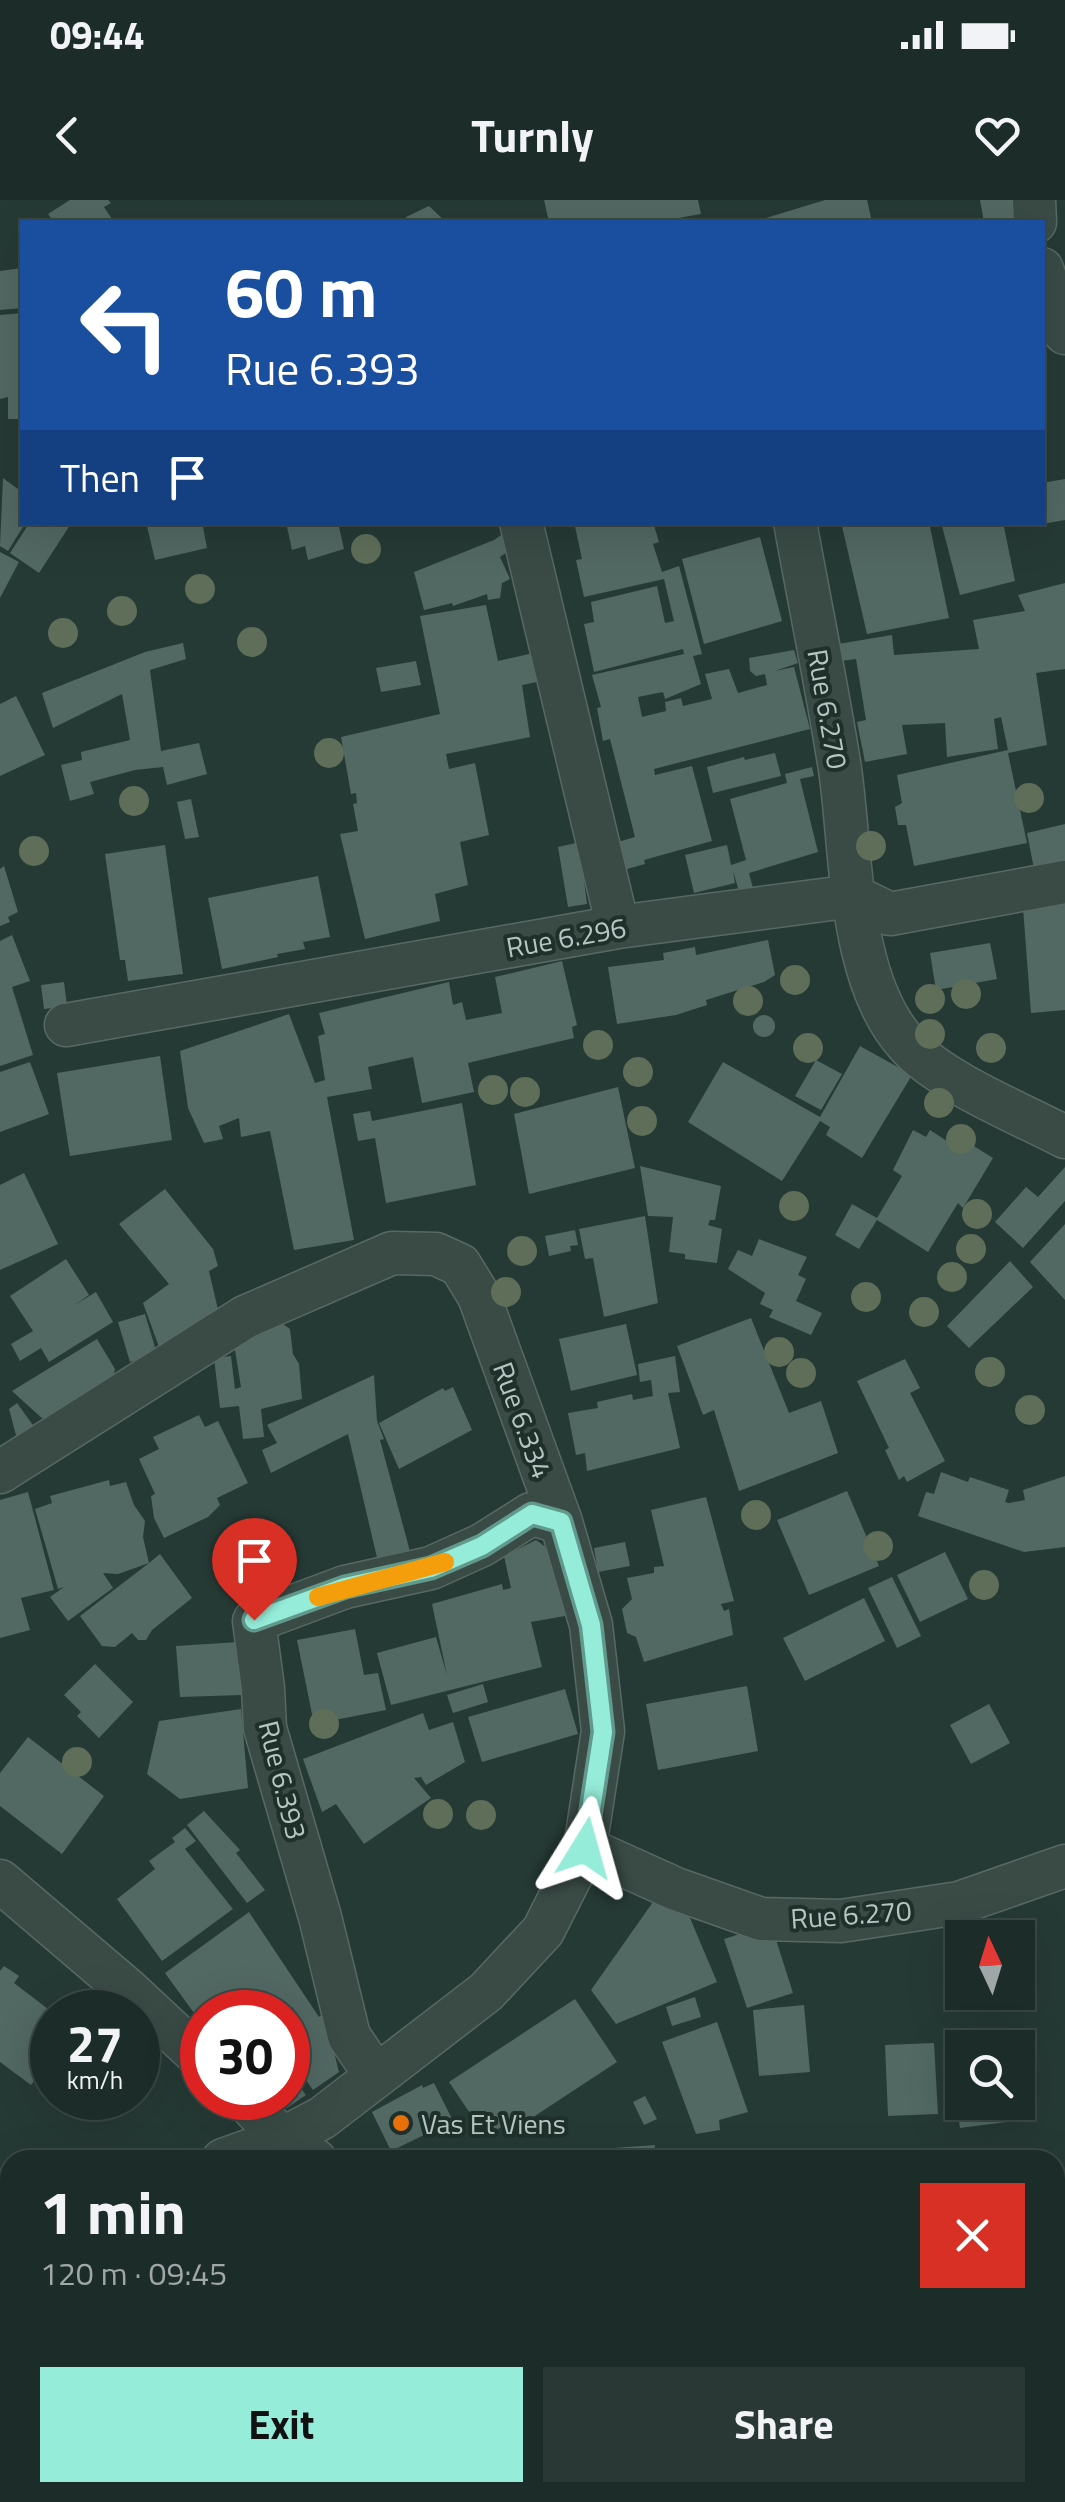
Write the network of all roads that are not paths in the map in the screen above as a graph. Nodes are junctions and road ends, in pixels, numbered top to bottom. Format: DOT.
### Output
graph roads {
  1 [pos="1045,277"];
  2 [pos="1065,333"];
  3 [pos="523,525"];
  4 [pos="796,525"];
  5 [pos="1065,882"];
  6 [pos="852,896"];
  7 [pos="618,927"];
  8 [pos="66,1025"];
  9 [pos="1065,1136"];
  10 [pos="0,1472"];
  11 [pos="561,1522"];
  12 [pos="585,1848"];
  13 [pos="1065,1866"];
  14 [pos="0,1882"];
  15 [pos="180,2038"];
  16 [pos="376,2076"];
  17 [pos="267,2120"];
  18 [pos="299,2150"];
  1 -- 2 [label="street"];
  3 -- 7 [label="street"];
  4 -- 6 [label="street, Rue 6.270"];
  5 -- 6 [label="street, Rue 6.296"];
  6 -- 7 [label="street, Rue 6.296"];
  6 -- 9 [label="street, Rue 6.270"];
  7 -- 8 [label="street, Rue 6.296"];
  10 -- 11 [label="street, Rue 6.334"];
  11 -- 12 [label="street, Rue 6.334"];
  11 -- 16 [label="street, Rue 6.393"];
  12 -- 13 [label="street, Rue 6.270"];
  12 -- 16 [label="street, Rue 6.334"];
  14 -- 15 [label="street"];
  16 -- 18 [label="street, Rue 6.334"];
  17 -- 18 [label="street"];
}
